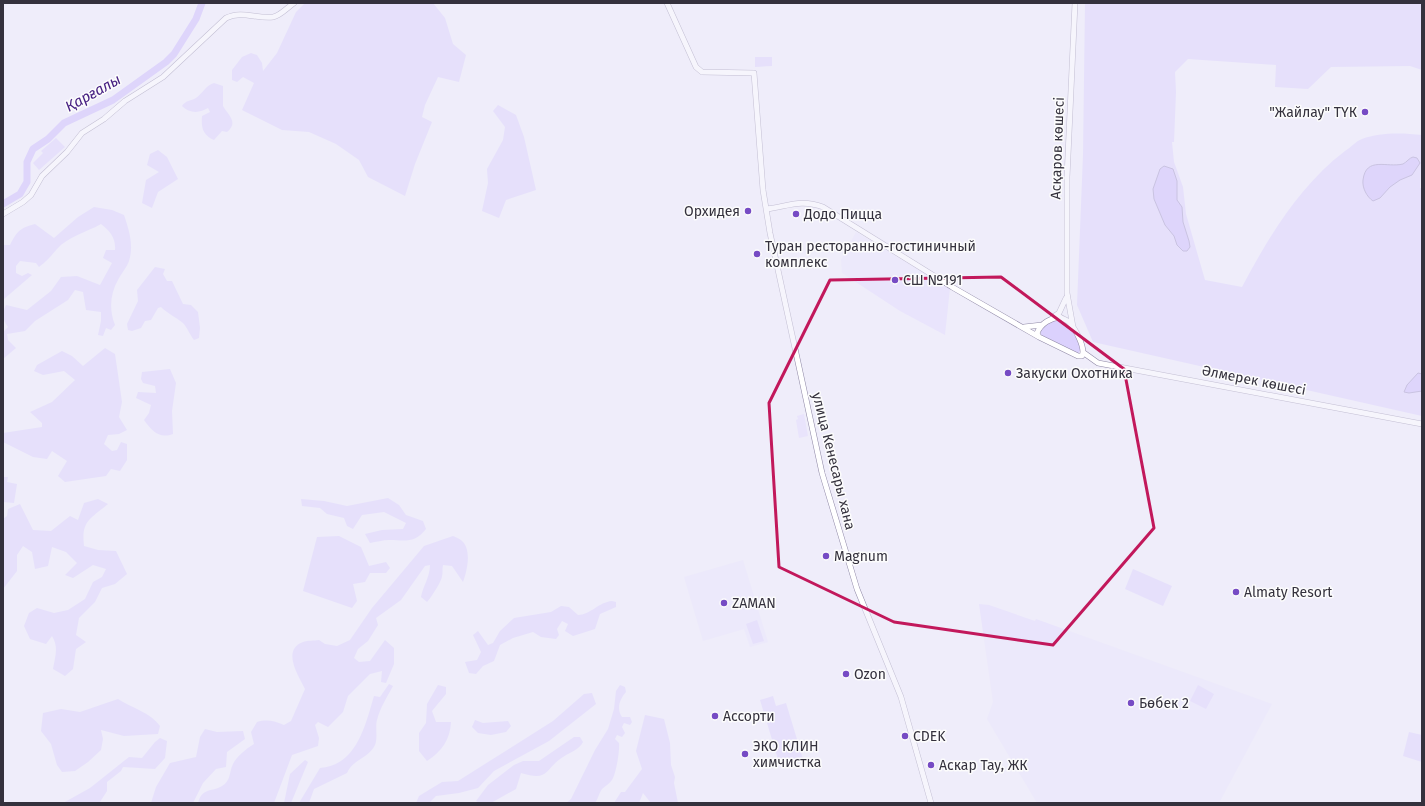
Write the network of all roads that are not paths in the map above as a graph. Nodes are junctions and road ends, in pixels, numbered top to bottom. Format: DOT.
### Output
graph roads {
  1 [pos="294,3"];
  2 [pos="667,3"];
  3 [pos="1075,3"];
  4 [pos="767,208"];
  5 [pos="3,214"];
  6 [pos="1067,293"];
  7 [pos="1045,323"];
  8 [pos="1021,326"];
  9 [pos="1073,327"];
  10 [pos="1039,337"];
  11 [pos="1084,353"];
  12 [pos="1422,424"];
  13 [pos="931,803"];
  1 -- 5 [label="street"];
  2 -- 4 [label="street"];
  3 -- 6 [label="street, Асқаров көшесі"];
  4 -- 8 [label="street"];
  4 -- 13 [label="street, улица Кенесары хана"];
  6 -- 7 [label="street"];
  6 -- 9 [label="street"];
  7 -- 8 [label="street"];
  7 -- 9 [label="street"];
  7 -- 10 [label="street"];
  8 -- 10 [label="street"];
  9 -- 11 [label="street"];
  10 -- 11 [label="street"];
  11 -- 12 [label="street, Әлмерек көшесі"];
}
